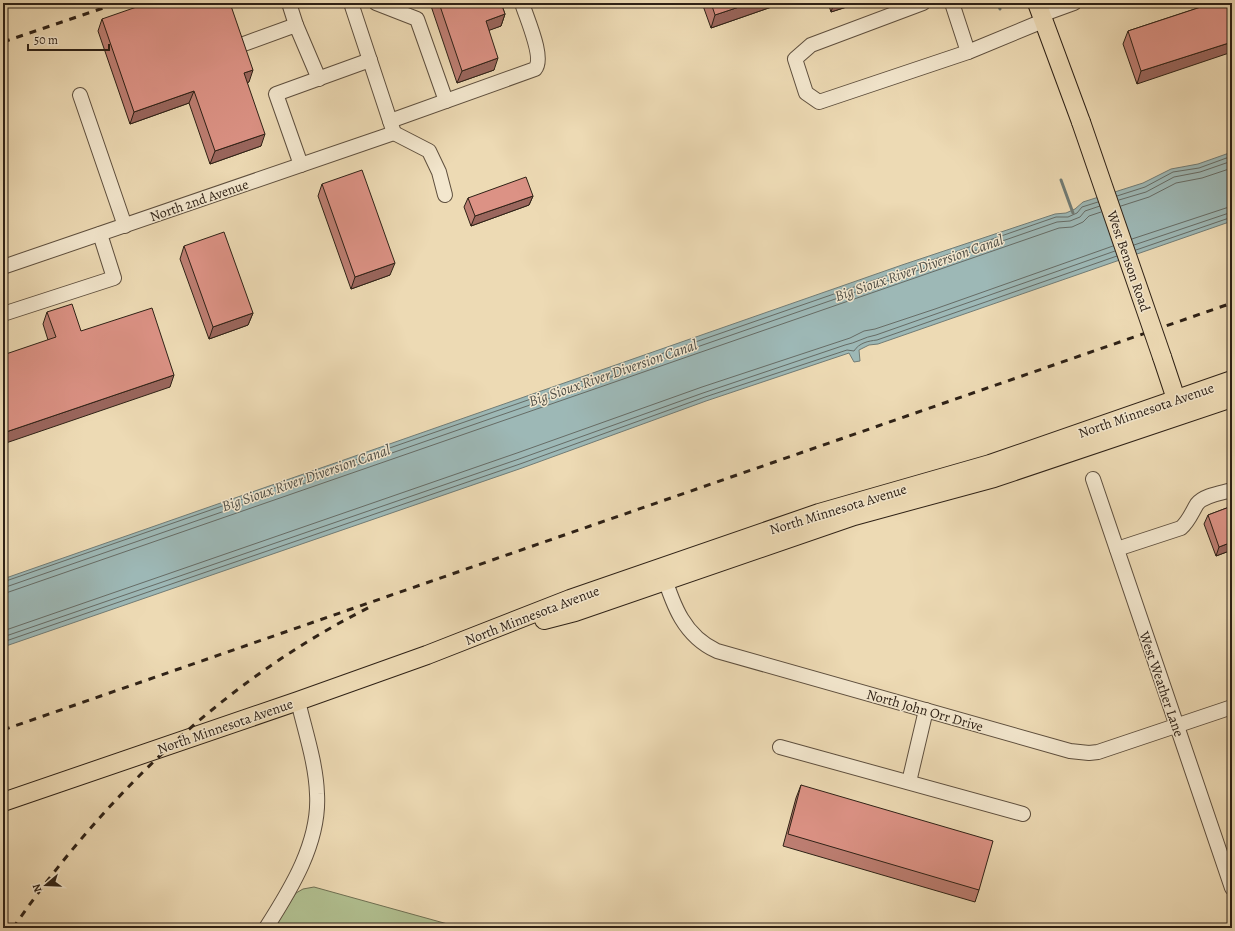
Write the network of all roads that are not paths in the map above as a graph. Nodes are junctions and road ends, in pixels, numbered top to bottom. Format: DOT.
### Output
graph roads {
  1 [pos="289,3"];
  2 [pos="369,3"];
  3 [pos="376,3"];
  4 [pos="522,3"];
  5 [pos="923,3"];
  6 [pos="952,3"];
  7 [pos="1074,3"];
  8 [pos="352,5"];
  9 [pos="1040,13"];
  10 [pos="296,25"];
  11 [pos="241,44"];
  12 [pos="968,52"];
  13 [pos="370,60"];
  14 [pos="319,79"];
  15 [pos="80,95"];
  16 [pos="446,101"];
  17 [pos="392,127"];
  18 [pos="301,165"];
  19 [pos="445,194"];
  20 [pos="125,226"];
  21 [pos="100,234"];
  22 [pos="3,267"];
  23 [pos="3,314"];
  24 [pos="1232,380"];
  25 [pos="1232,398"];
  26 [pos="1179,407"];
  27 [pos="1093,479"];
  28 [pos="1232,490"];
  29 [pos="1117,550"];
  30 [pos="663,574"];
  31 [pos="298,701"];
  32 [pos="1232,707"];
  33 [pos="926,710"];
  34 [pos="1176,724"];
  35 [pos="780,747"];
  36 [pos="908,782"];
  37 [pos="3,802"];
  38 [pos="1023,814"];
  39 [pos="1232,888"];
  40 [pos="266,928"];
  1 -- 10 [label="street"];
  2 -- 8 [label="street"];
  3 -- 16 [label="street"];
  4 -- 16 [label="street, North 2nd Avenue"];
  5 -- 12 [label="street"];
  6 -- 12 [label="street"];
  7 -- 9 [label="street"];
  8 -- 13 [label="street"];
  9 -- 12 [label="street"];
  9 -- 26 [label="main road, West Benson Road, bridge"];
  10 -- 11 [label="street"];
  10 -- 14 [label="street"];
  13 -- 14 [label="street"];
  13 -- 17 [label="street"];
  14 -- 18 [label="street"];
  15 -- 20 [label="street"];
  16 -- 17 [label="street, North 2nd Avenue"];
  17 -- 18 [label="street, North 2nd Avenue"];
  17 -- 19 [label="street"];
  18 -- 20 [label="street, North 2nd Avenue"];
  20 -- 21 [label="street, North 2nd Avenue"];
  21 -- 22 [label="street, North 2nd Avenue"];
  21 -- 23 [label="street"];
  24 -- 26 [label="main road, North Minnesota Avenue"];
  25 -- 26 [label="main road, North Minnesota Avenue"];
  26 -- 30 [label="main road, North Minnesota Avenue"];
  27 -- 29 [label="street, West Weather Lane"];
  28 -- 29 [label="street"];
  29 -- 34 [label="street, West Weather Lane"];
  30 -- 31 [label="main road, North Minnesota Avenue"];
  30 -- 33 [label="street, North John Orr Drive"];
  31 -- 37 [label="main road, North Minnesota Avenue"];
  31 -- 40 [label="street"];
  32 -- 34 [label="street, North John Orr Drive"];
  33 -- 34 [label="street, North John Orr Drive"];
  33 -- 36 [label="street"];
  34 -- 39 [label="street, West Weather Lane"];
  35 -- 36 [label="street"];
  36 -- 38 [label="street"];
}
